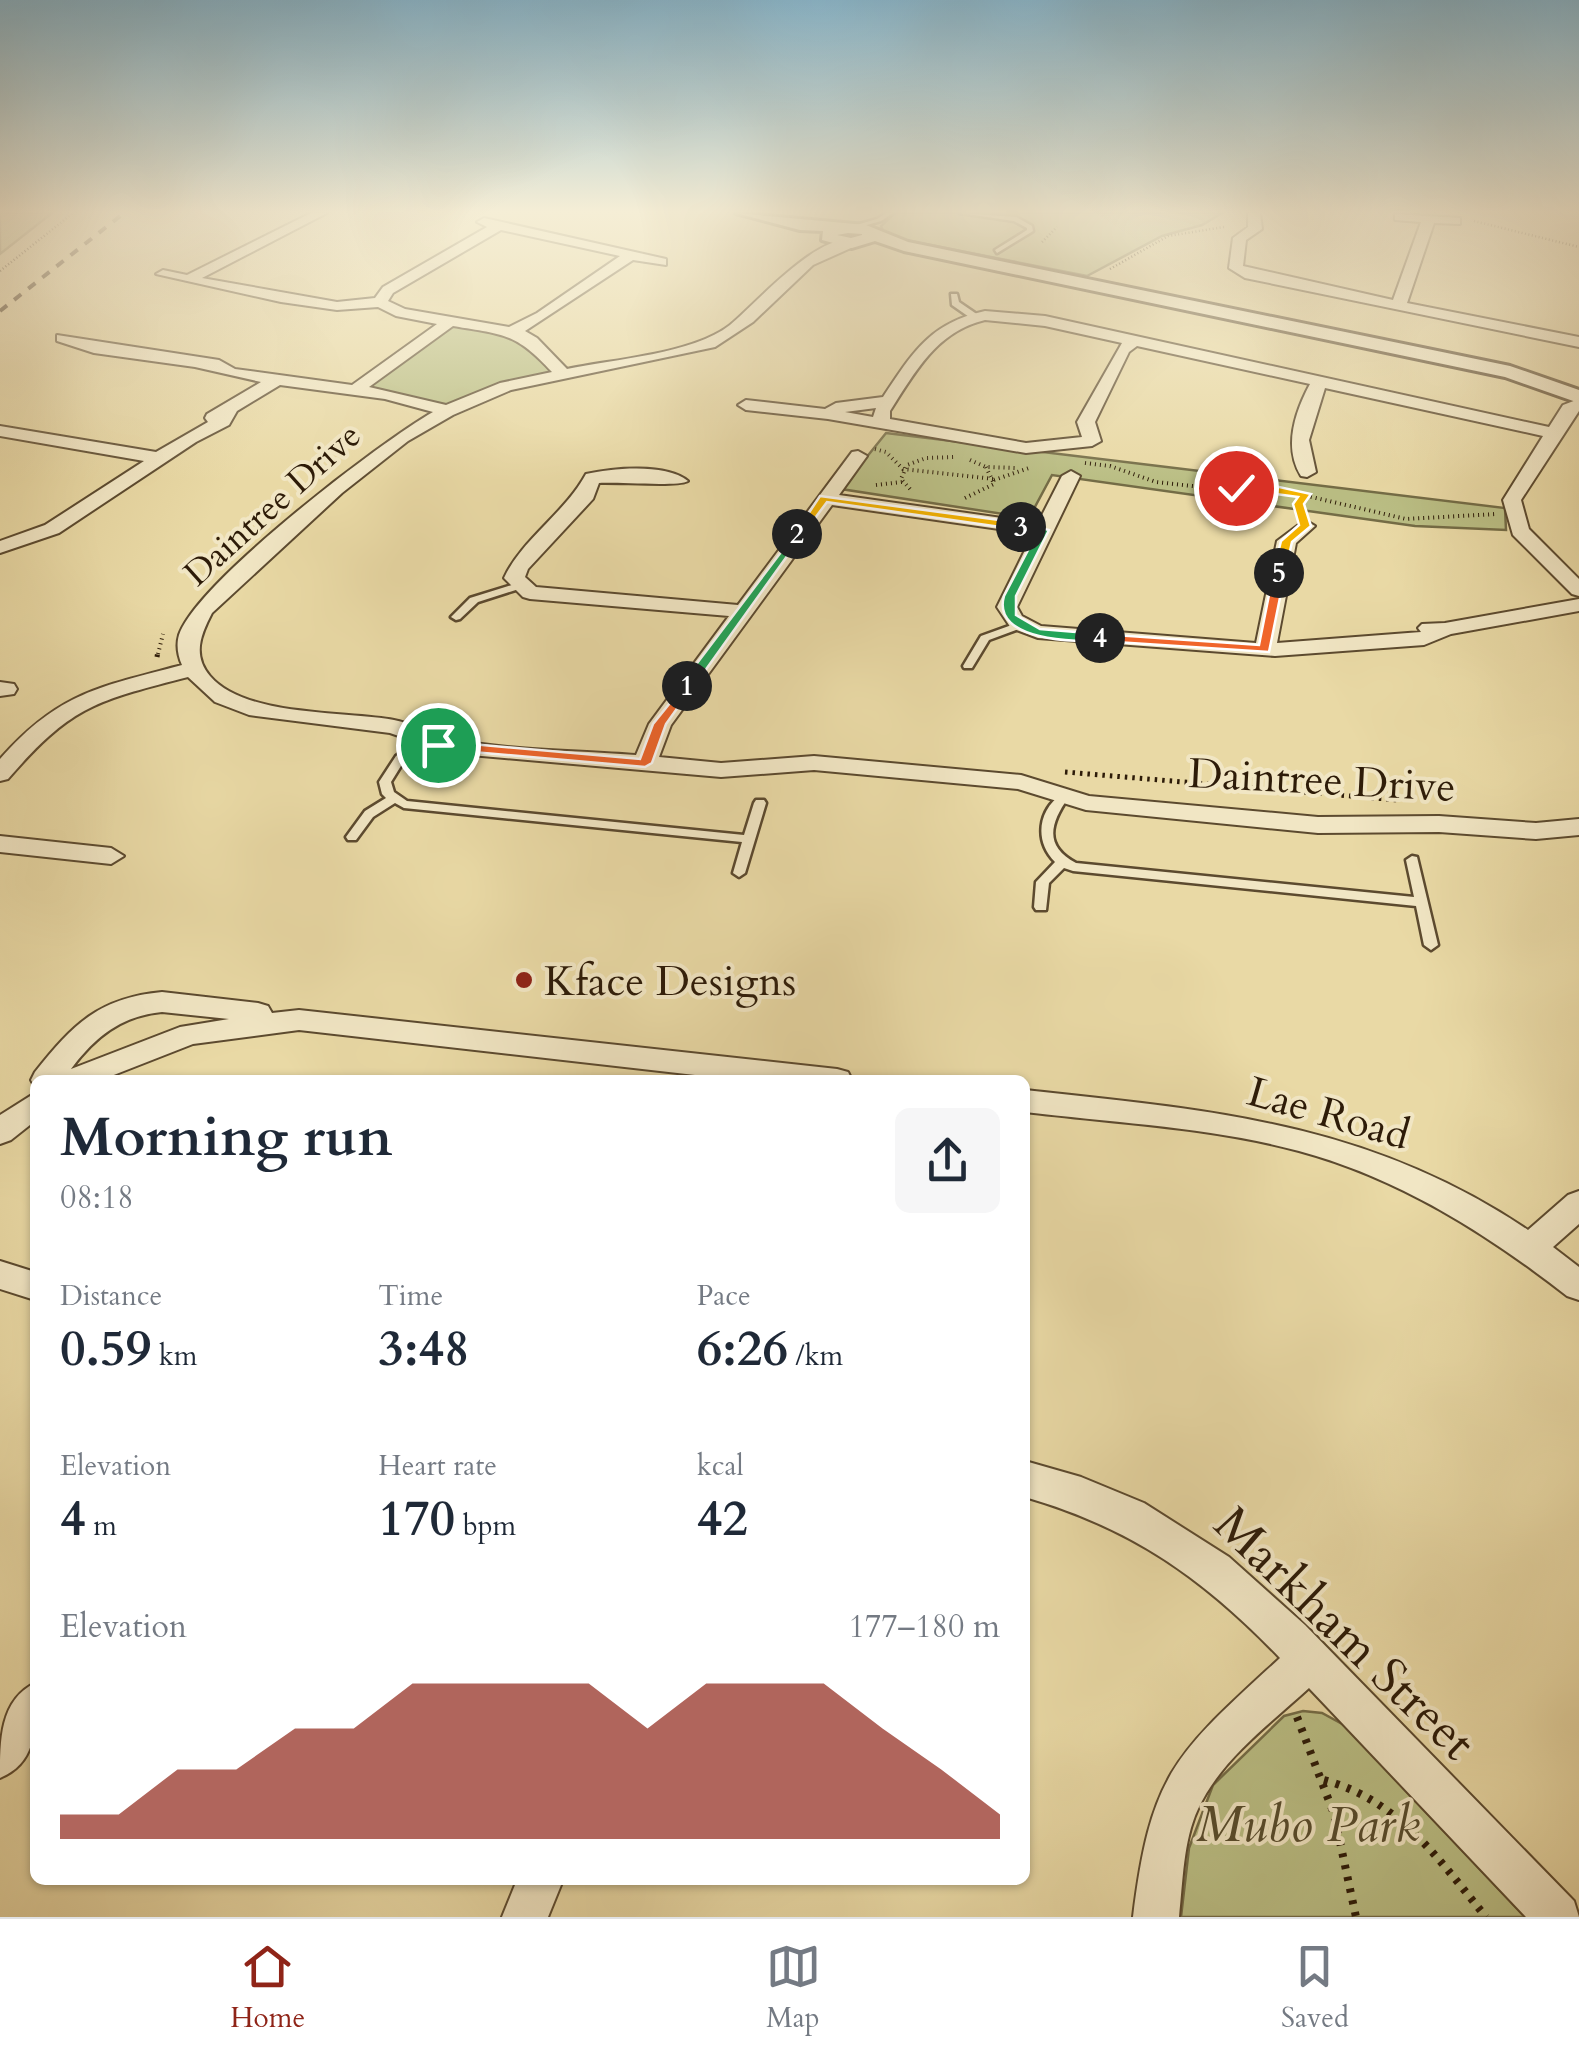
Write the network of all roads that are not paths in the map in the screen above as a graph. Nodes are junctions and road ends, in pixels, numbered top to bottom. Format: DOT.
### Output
graph roads {
  1 [pos="315,302"];
  2 [pos="376,302"];
  3 [pos="380,302"];
  4 [pos="562,302"];
  5 [pos="759,302"];
  6 [pos="956,302"];
  7 [pos="1176,302"];
  8 [pos="1385,302"];
  9 [pos="1399,305"];
  10 [pos="975,317"];
  11 [pos="452,320"];
  12 [pos="512,330"];
  13 [pos="1575,335"];
  14 [pos="62,338"];
  15 [pos="1132,340"];
  16 [pos="564,375"];
  17 [pos="280,378"];
  18 [pos="1320,382"];
  19 [pos="1565,383"];
  20 [pos="356,389"];
  21 [pos="888,401"];
  22 [pos="1575,404"];
  23 [pos="746,405"];
  24 [pos="446,410"];
  25 [pos="828,414"];
  26 [pos="882,422"];
  27 [pos="0,430"];
  28 [pos="1554,433"];
  29 [pos="159,458"];
  30 [pos="1072,470"];
  31 [pos="1308,472"];
  32 [pos="679,481"];
  33 [pos="1522,486"];
  34 [pos="824,498"];
  35 [pos="1305,526"];
  36 [pos="1044,530"];
  37 [pos="0,547"];
  38 [pos="1543,553"];
  39 [pos="518,586"];
  40 [pos="1579,590"];
  41 [pos="1579,605"];
  42 [pos="740,611"];
  43 [pos="456,617"];
  44 [pos="1020,625"];
  45 [pos="1264,649"];
  46 [pos="968,666"];
  47 [pos="193,669"];
  48 [pos="422,740"];
  49 [pos="5,763"];
  50 [pos="645,763"];
  51 [pos="1062,798"];
  52 [pos="393,799"];
  53 [pos="760,802"];
  54 [pos="1579,827"];
  55 [pos="352,837"];
  56 [pos="749,840"];
  57 [pos="0,844"];
  58 [pos="112,856"];
  59 [pos="1412,860"];
  60 [pos="1062,862"];
  61 [pos="740,874"];
  62 [pos="1421,902"];
  63 [pos="1041,907"];
  64 [pos="1431,945"];
  65 [pos="299,1020"];
  66 [pos="50,1075"];
  67 [pos="86,1075"];
  68 [pos="793,1075"];
  69 [pos="1030,1102"];
  70 [pos="30,1105"];
  71 [pos="0,1132"];
  72 [pos="1579,1204"];
  73 [pos="1530,1248"];
  74 [pos="0,1275"];
  75 [pos="30,1284"];
  76 [pos="1579,1286"];
  77 [pos="1030,1481"];
  78 [pos="1294,1673"];
  79 [pos="30,1711"];
  80 [pos="0,1756"];
  81 [pos="538,1885"];
  82 [pos="525,1917"];
  83 [pos="1156,1917"];
  84 [pos="1558,1917"];
  1 -- 2 [label="street"];
  3 -- 11 [label="street"];
  4 -- 12 [label="street"];
  5 -- 16 [label="street, Daintree Drive"];
  6 -- 10 [label="lane"];
  7 -- 19 [label="street"];
  8 -- 9 [label="street"];
  9 -- 13 [label="street"];
  10 -- 15 [label="street"];
  10 -- 21 [label="street"];
  11 -- 12 [label="street"];
  11 -- 20 [label="street"];
  12 -- 16 [label="street"];
  14 -- 17 [label="street"];
  15 -- 18 [label="street"];
  15 -- 26 [label="street"];
  16 -- 24 [label="street, Daintree Drive"];
  17 -- 20 [label="street"];
  17 -- 29 [label="street"];
  18 -- 28 [label="street"];
  18 -- 31 [label="street"];
  19 -- 22 [label="street"];
  20 -- 24 [label="street"];
  21 -- 25 [label="street"];
  21 -- 26 [label="street"];
  22 -- 28 [label="street"];
  23 -- 25 [label="street"];
  24 -- 47 [label="street, Daintree Drive"];
  25 -- 26 [label="street"];
  26 -- 34 [label="street"];
  27 -- 29 [label="street"];
  28 -- 33 [label="street"];
  29 -- 37 [label="street"];
  30 -- 36 [label="street"];
  32 -- 39 [label="street"];
  33 -- 38 [label="street"];
  33 -- 38 [label="street"];
  34 -- 36 [label="street"];
  34 -- 42 [label="street"];
  35 -- 45 [label="street"];
  36 -- 44 [label="street"];
  38 -- 40 [label="street"];
  39 -- 42 [label="street"];
  39 -- 43 [label="lane"];
  41 -- 45 [label="street"];
  42 -- 50 [label="street"];
  44 -- 45 [label="street"];
  44 -- 46 [label="lane"];
  47 -- 48 [label="street, Daintree Drive"];
  47 -- 49 [label="street"];
  48 -- 50 [label="street, Daintree Drive"];
  48 -- 52 [label="lane"];
  50 -- 51 [label="street, Daintree Drive"];
  51 -- 54 [label="street, Daintree Drive"];
  51 -- 60 [label="lane"];
  52 -- 55 [label="lane"];
  52 -- 56 [label="lane"];
  53 -- 56 [label="lane"];
  56 -- 61 [label="lane"];
  57 -- 58 [label="street"];
  59 -- 62 [label="lane, Daintree Drive"];
  60 -- 62 [label="lane"];
  60 -- 63 [label="lane"];
  62 -- 64 [label="lane, Daintree Drive"];
  65 -- 66 [label="street"];
  65 -- 67 [label="street"];
  65 -- 68 [label="street"];
  69 -- 73 [label="street, Lae Road"];
  70 -- 71 [label="street"];
  72 -- 73 [label="street"];
  73 -- 76 [label="street, Lae Road"];
  74 -- 75 [label="street"];
  77 -- 78 [label="street, Markham Street"];
  78 -- 83 [label="street"];
  78 -- 84 [label="street, Markham Street"];
  79 -- 80 [label="street"];
  81 -- 82 [label="street"];
}
